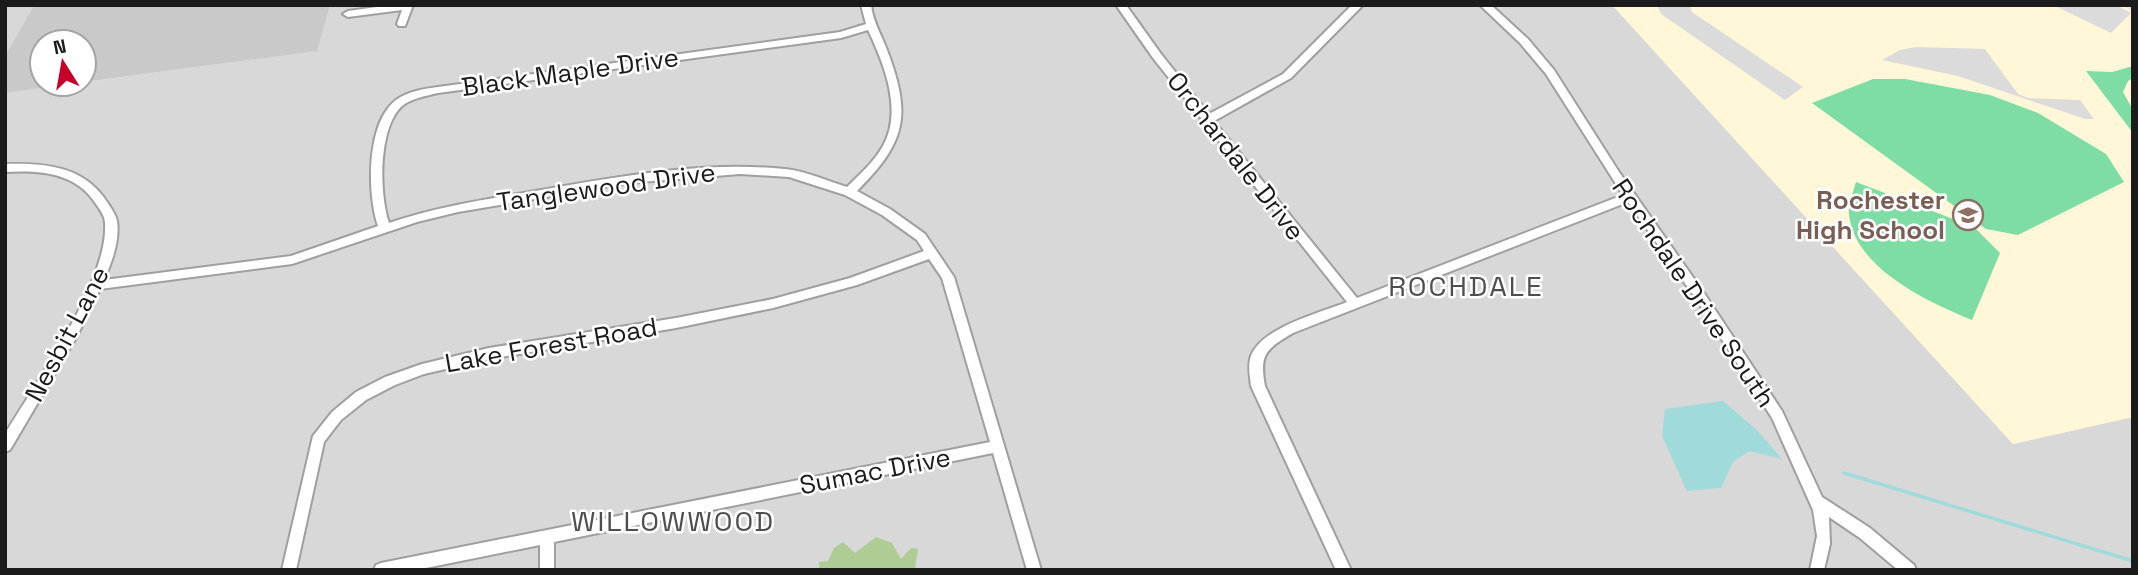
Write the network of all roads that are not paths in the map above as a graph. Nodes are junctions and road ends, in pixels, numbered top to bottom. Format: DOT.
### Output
graph roads {
  1 [pos="1121,5"];
  2 [pos="1359,5"];
  3 [pos="1485,5"];
  4 [pos="407,6"];
  5 [pos="864,7"];
  6 [pos="348,14"];
  7 [pos="402,24"];
  8 [pos="873,25"];
  9 [pos="1207,120"];
  10 [pos="5,168"];
  11 [pos="849,192"];
  12 [pos="1630,197"];
  13 [pos="385,228"];
  14 [pos="932,253"];
  15 [pos="99,285"];
  16 [pos="1354,303"];
  17 [pos="5,446"];
  18 [pos="999,446"];
  19 [pos="1817,501"];
  20 [pos="547,536"];
  21 [pos="289,570"];
  22 [pos="381,570"];
  23 [pos="547,570"];
  24 [pos="1034,570"];
  25 [pos="1344,570"];
  26 [pos="1817,570"];
  27 [pos="1909,570"];
  1 -- 9 [label="street, Orchardale Drive"];
  2 -- 9 [label="street"];
  3 -- 12 [label="street, Rochdale Drive South"];
  4 -- 6 [label="street"];
  4 -- 7 [label="street"];
  5 -- 8 [label="street"];
  8 -- 11 [label="street"];
  8 -- 13 [label="street, Black Maple Drive"];
  9 -- 16 [label="street, Orchardale Drive"];
  10 -- 15 [label="street, Nesbit Lane"];
  11 -- 13 [label="street, Tanglewood Drive"];
  11 -- 14 [label="street, Tanglewood Drive"];
  12 -- 16 [label="street"];
  12 -- 19 [label="street, Rochdale Drive South"];
  13 -- 15 [label="street, Tanglewood Drive"];
  14 -- 18 [label="street, Tanglewood Drive"];
  14 -- 21 [label="street, Lake Forest Road"];
  15 -- 17 [label="street, Nesbit Lane"];
  16 -- 25 [label="street"];
  18 -- 20 [label="street, Sumac Drive"];
  18 -- 24 [label="street, Tanglewood Drive"];
  19 -- 26 [label="street, Rochdale Drive South"];
  19 -- 27 [label="street"];
  20 -- 22 [label="street, Sumac Drive"];
  20 -- 23 [label="street"];
}
